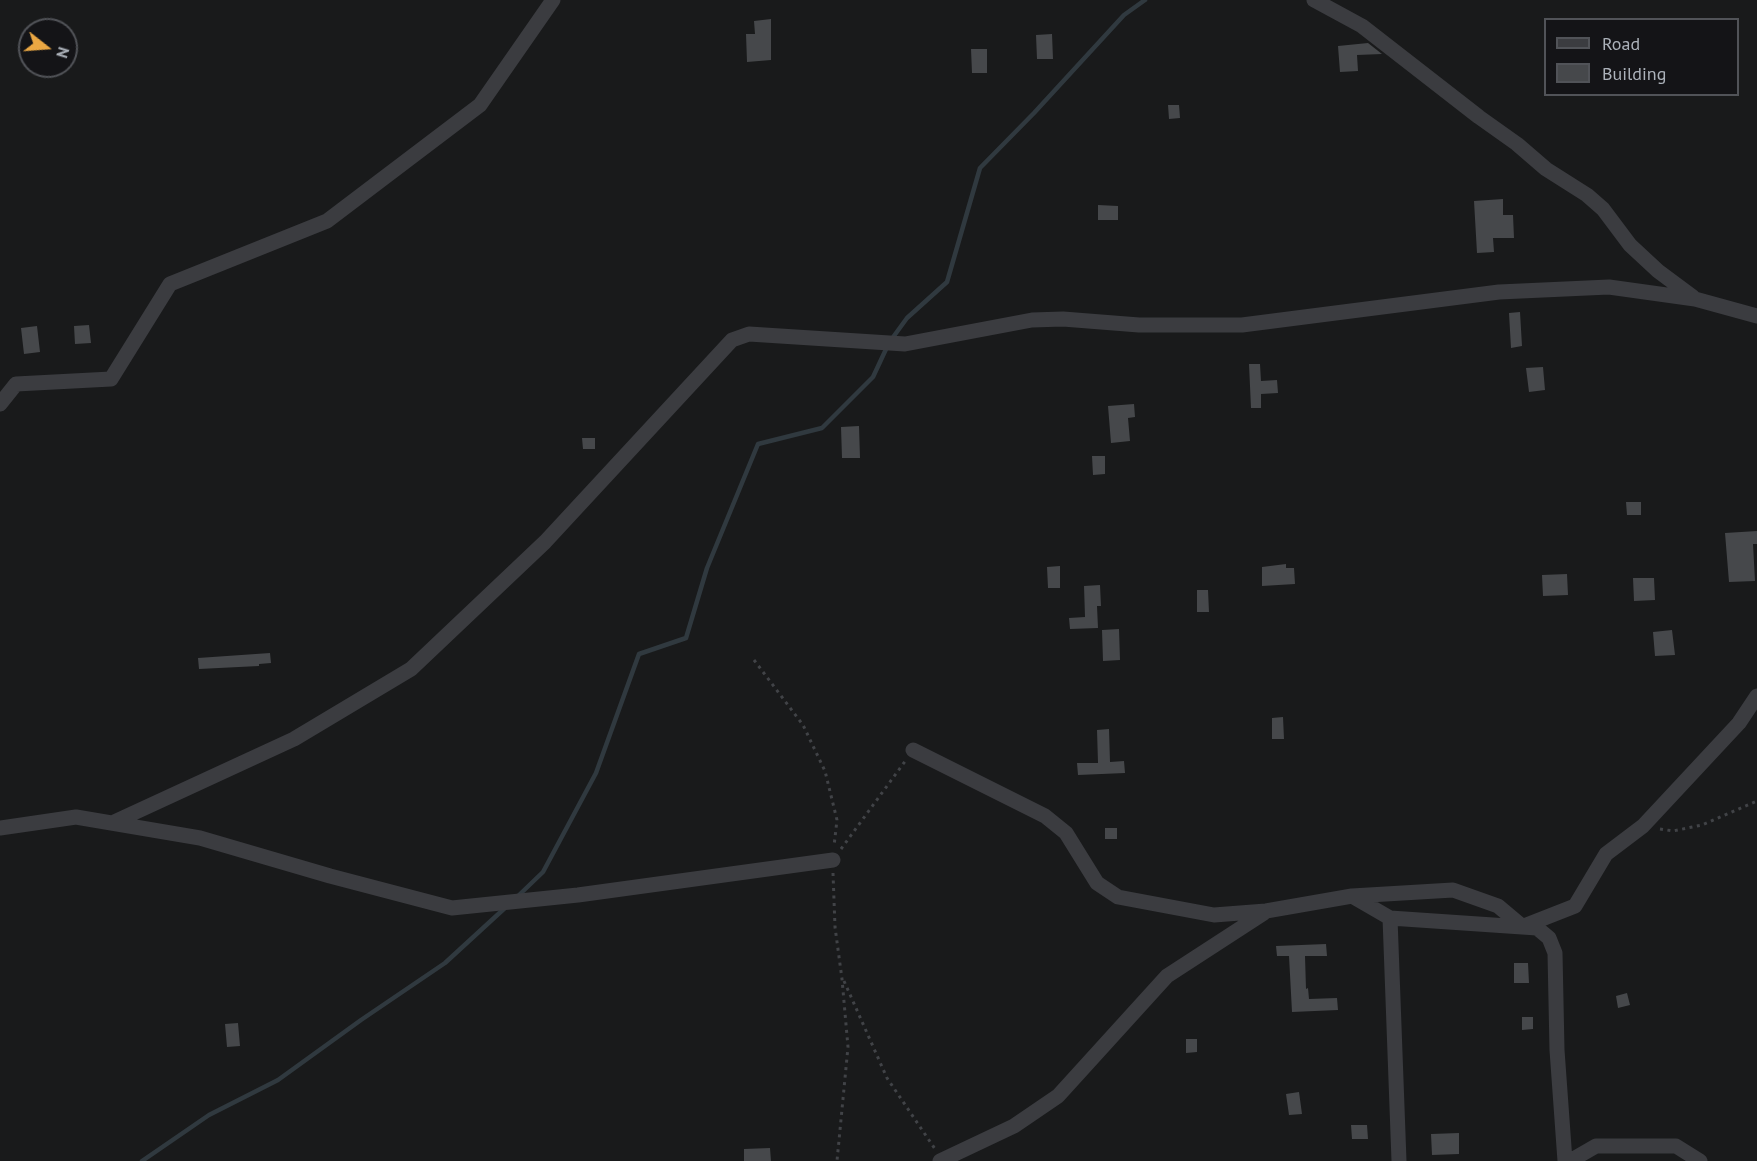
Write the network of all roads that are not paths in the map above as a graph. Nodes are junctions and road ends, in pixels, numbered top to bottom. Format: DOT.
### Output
graph roads {
  1 [pos="553,0"];
  2 [pos="1314,0"];
  3 [pos="1695,299"];
  4 [pos="1757,316"];
  5 [pos="0,404"];
  6 [pos="1757,696"];
  7 [pos="913,750"];
  8 [pos="112,823"];
  9 [pos="0,828"];
  10 [pos="833,860"];
  11 [pos="1352,896"];
  12 [pos="1266,911"];
  13 [pos="1390,918"];
  14 [pos="1523,927"];
  15 [pos="942,1161"];
  16 [pos="1399,1161"];
  17 [pos="1565,1161"];
  18 [pos="1570,1161"];
  19 [pos="1700,1161"];
  1 -- 5 [label="street"];
  2 -- 3 [label="street"];
  3 -- 4 [label="street"];
  3 -- 8 [label="street"];
  6 -- 14 [label="street"];
  7 -- 12 [label="street"];
  8 -- 9 [label="street"];
  8 -- 10 [label="street"];
  11 -- 12 [label="street"];
  11 -- 13 [label="street"];
  11 -- 14 [label="street"];
  12 -- 15 [label="street"];
  13 -- 14 [label="street"];
  13 -- 16 [label="street"];
  14 -- 17 [label="street"];
  18 -- 19 [label="street"];
}
